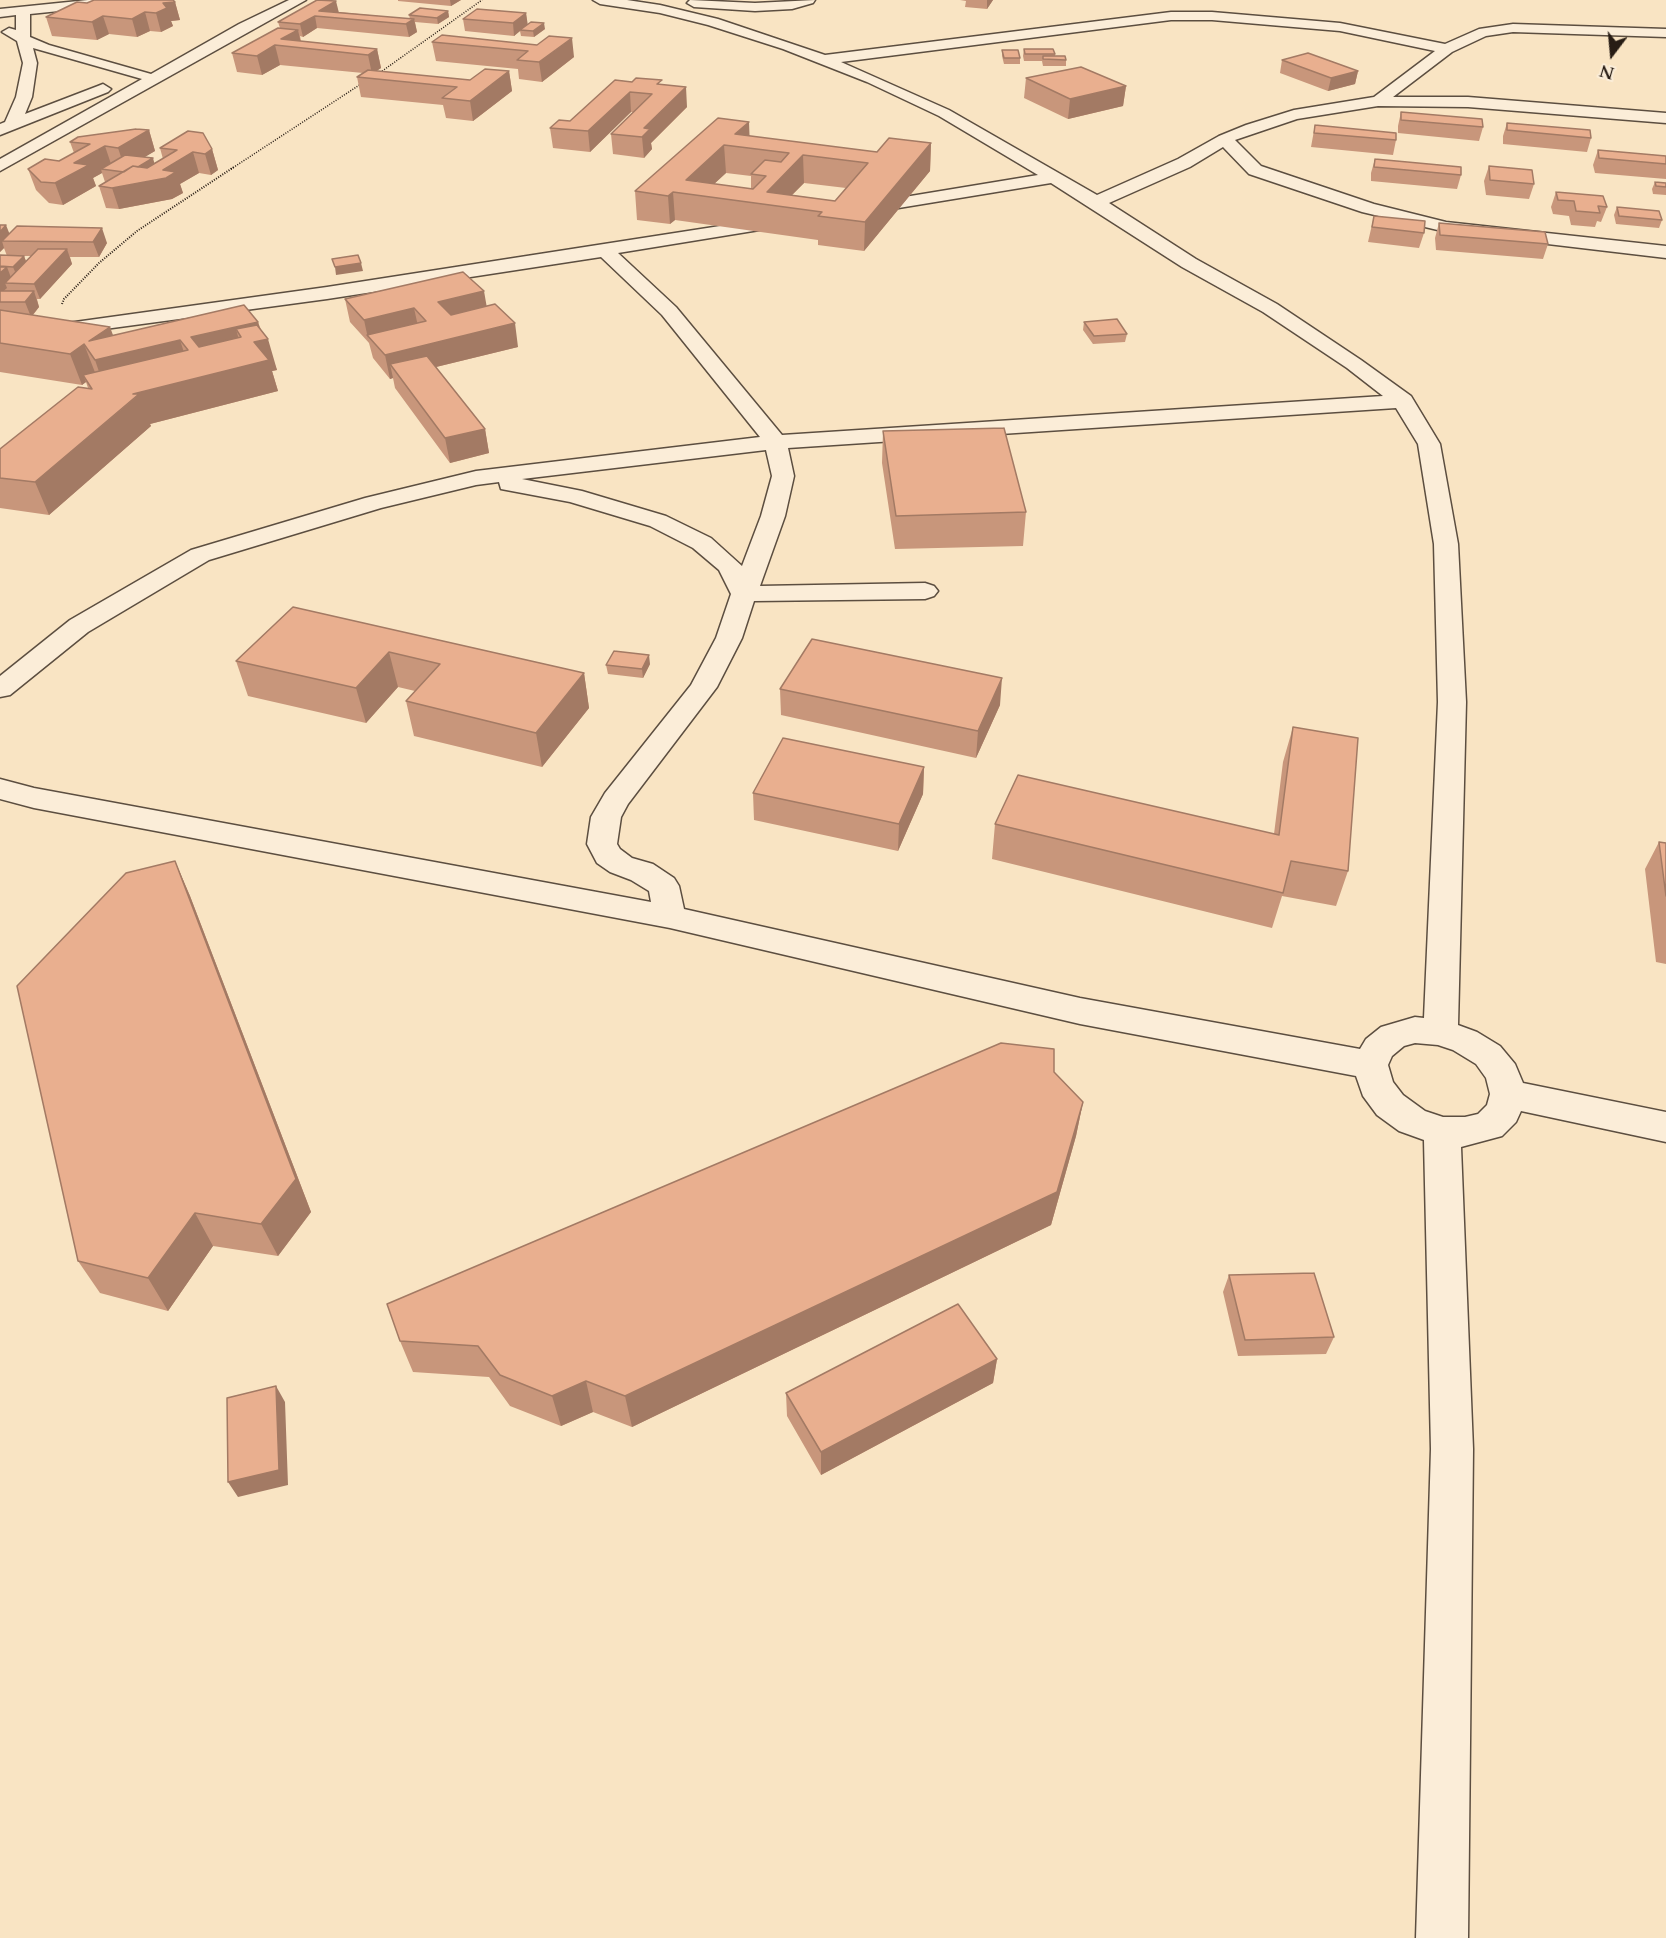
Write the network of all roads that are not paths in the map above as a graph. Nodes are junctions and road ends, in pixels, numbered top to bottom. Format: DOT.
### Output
graph roads {
  1 [pos="127,0"];
  2 [pos="299,0"];
  3 [pos="600,0"];
  4 [pos="808,0"];
  5 [pos="653,8"];
  6 [pos="23,10"];
  7 [pos="0,13"];
  8 [pos="0,28"];
  9 [pos="1666,33"];
  10 [pos="23,39"];
  11 [pos="1447,49"];
  12 [pos="824,59"];
  13 [pos="177,67"];
  14 [pos="144,75"];
  15 [pos="1378,101"];
  16 [pos="1666,118"];
  17 [pos="6,128"];
  18 [pos="1225,139"];
  19 [pos="26,151"];
  20 [pos="0,155"];
  21 [pos="0,166"];
  22 [pos="1055,177"];
  23 [pos="1096,202"];
  24 [pos="846,211"];
  25 [pos="800,218"];
  26 [pos="605,251"];
  27 [pos="1666,252"];
  28 [pos="44,332"];
  29 [pos="1403,401"];
  30 [pos="776,441"];
  31 [pos="476,478"];
  32 [pos="925,591"];
  33 [pos="744,594"];
  34 [pos="0,689"];
  35 [pos="0,789"];
  36 [pos="670,917"];
  37 [pos="1441,1032"];
  38 [pos="1371,1065"];
  39 [pos="1508,1094"];
  40 [pos="1666,1128"];
  41 [pos="1442,1132"];
  42 [pos="1442,1938"];
  1 -- 6 [label="street"];
  2 -- 13 [label="street"];
  3 -- 5 [label="street"];
  4 -- 5 [label="street"];
  5 -- 12 [label="street"];
  6 -- 7 [label="street"];
  6 -- 10 [label="street"];
  8 -- 10 [label="street"];
  9 -- 11 [label="street"];
  10 -- 14 [label="street"];
  10 -- 17 [label="street"];
  11 -- 12 [label="street"];
  11 -- 15 [label="street"];
  12 -- 22 [label="street"];
  13 -- 14 [label="street"];
  13 -- 19 [label="street"];
  14 -- 17 [label="street"];
  15 -- 16 [label="street"];
  15 -- 18 [label="street"];
  18 -- 23 [label="street"];
  18 -- 27 [label="street"];
  19 -- 20 [label="street"];
  19 -- 21 [label="street"];
  22 -- 23 [label="street"];
  22 -- 24 [label="street"];
  23 -- 29 [label="street"];
  25 -- 26 [label="street"];
  26 -- 28 [label="street"];
  26 -- 30 [label="street"];
  29 -- 30 [label="street"];
  29 -- 37 [label="street"];
  30 -- 31 [label="street"];
  30 -- 33 [label="street"];
  31 -- 33 [label="street"];
  31 -- 34 [label="street"];
  32 -- 33 [label="street"];
  33 -- 36 [label="street"];
  35 -- 36 [label="street"];
  36 -- 38 [label="street"];
  37 -- 38 [label="street"];
  37 -- 39 [label="street"];
  38 -- 41 [label="street"];
  39 -- 40 [label="street"];
  39 -- 41 [label="street"];
  41 -- 42 [label="street"];
}
